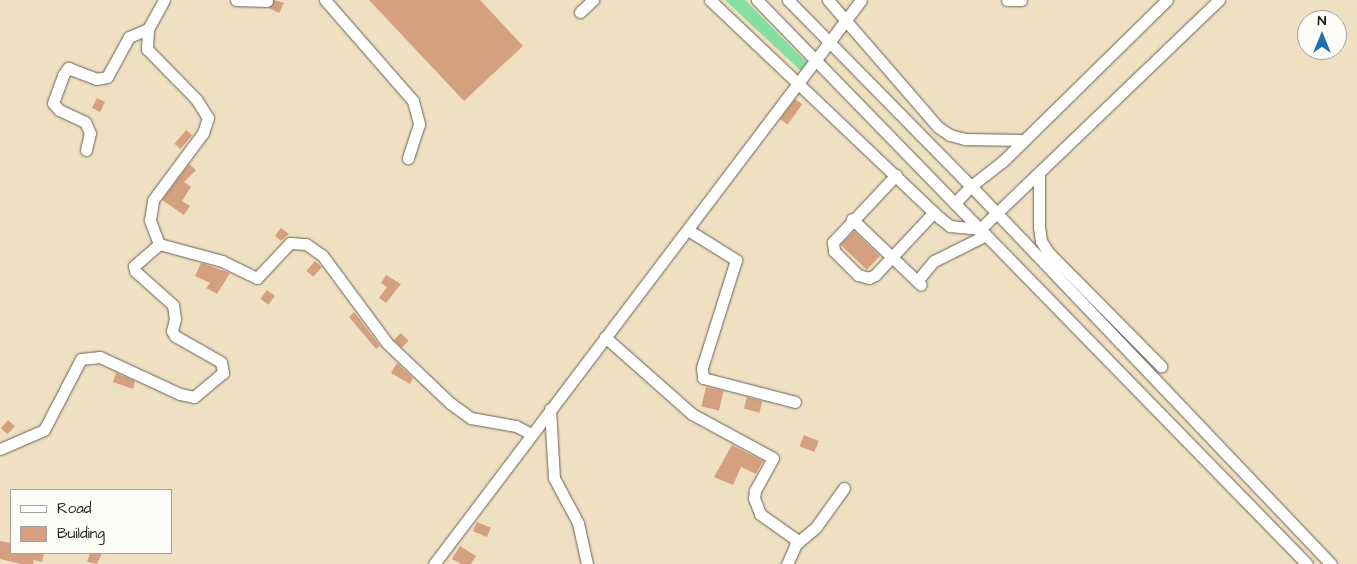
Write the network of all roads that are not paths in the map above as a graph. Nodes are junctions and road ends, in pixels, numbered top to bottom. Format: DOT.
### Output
graph roads {
  1 [pos="164,0"];
  2 [pos="236,0"];
  3 [pos="325,0"];
  4 [pos="594,0"];
  5 [pos="710,0"];
  6 [pos="757,0"];
  7 [pos="788,0"];
  8 [pos="828,0"];
  9 [pos="861,0"];
  10 [pos="1007,0"];
  11 [pos="1021,0"];
  12 [pos="1167,0"];
  13 [pos="1219,0"];
  14 [pos="267,1"];
  15 [pos="580,12"];
  16 [pos="846,20"];
  17 [pos="148,29"];
  18 [pos="830,42"];
  19 [pos="817,61"];
  20 [pos="800,83"];
  21 [pos="1023,140"];
  22 [pos="86,150"];
  23 [pos="408,158"];
  24 [pos="1040,173"];
  25 [pos="896,175"];
  26 [pos="971,186"];
  27 [pos="955,203"];
  28 [pos="934,212"];
  29 [pos="997,213"];
  30 [pos="852,219"];
  31 [pos="688,230"];
  32 [pos="983,232"];
  33 [pos="159,244"];
  34 [pos="892,258"];
  35 [pos="605,337"];
  36 [pos="1161,366"];
  37 [pos="795,402"];
  38 [pos="550,409"];
  39 [pos="531,434"];
  40 [pos="0,449"];
  41 [pos="844,488"];
  42 [pos="796,544"];
  43 [pos="434,564"];
  44 [pos="587,564"];
  45 [pos="787,564"];
  46 [pos="1307,564"];
  47 [pos="1331,564"];
  1 -- 17 [label="street"];
  2 -- 14 [label="street"];
  3 -- 23 [label="street"];
  4 -- 15 [label="street"];
  5 -- 20 [label="street"];
  6 -- 19 [label="street"];
  7 -- 18 [label="street"];
  8 -- 16 [label="street"];
  9 -- 16 [label="street"];
  10 -- 11 [label="street"];
  12 -- 21 [label="street"];
  13 -- 24 [label="street"];
  16 -- 18 [label="street"];
  16 -- 21 [label="street"];
  17 -- 22 [label="street"];
  17 -- 33 [label="street"];
  18 -- 19 [label="street"];
  18 -- 26 [label="street"];
  19 -- 20 [label="street"];
  19 -- 27 [label="street"];
  20 -- 25 [label="street"];
  20 -- 31 [label="street"];
  21 -- 26 [label="street"];
  24 -- 29 [label="street"];
  24 -- 36 [label="street"];
  25 -- 28 [label="street"];
  25 -- 30 [label="street"];
  26 -- 27 [label="street"];
  26 -- 29 [label="street"];
  27 -- 32 [label="street"];
  28 -- 32 [label="street"];
  28 -- 34 [label="street"];
  29 -- 32 [label="street"];
  29 -- 47 [label="street"];
  30 -- 34 [label="street"];
  30 -- 34 [label="street"];
  31 -- 35 [label="street"];
  31 -- 37 [label="street"];
  32 -- 34 [label="street"];
  32 -- 46 [label="street"];
  33 -- 39 [label="street"];
  33 -- 40 [label="street"];
  35 -- 38 [label="street"];
  35 -- 42 [label="street"];
  38 -- 39 [label="street"];
  38 -- 44 [label="street"];
  39 -- 43 [label="street"];
  41 -- 42 [label="street"];
  42 -- 45 [label="street"];
}
